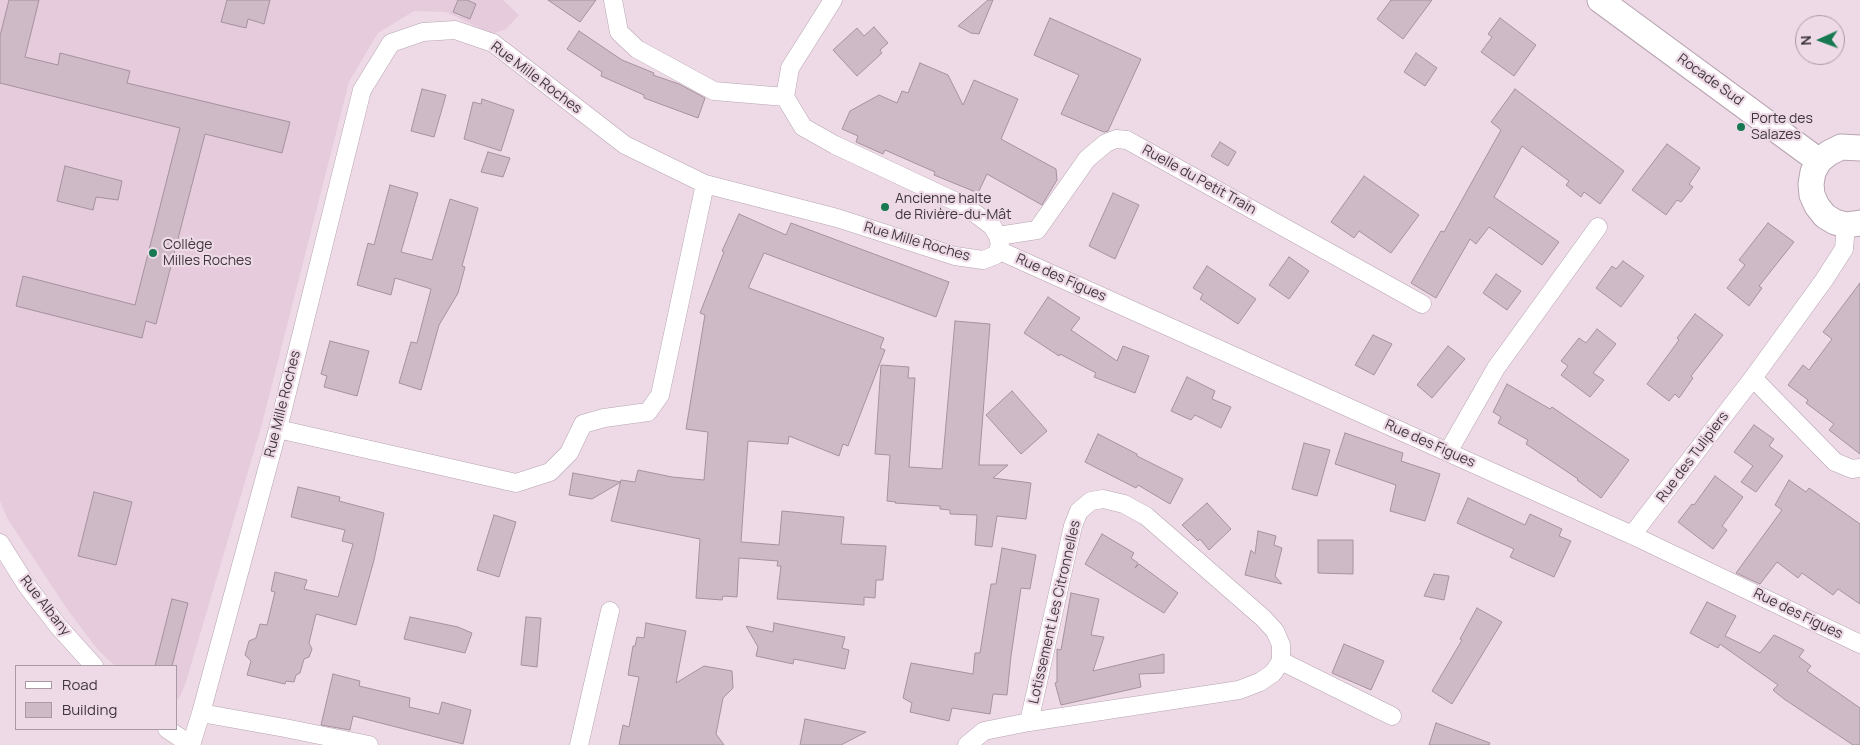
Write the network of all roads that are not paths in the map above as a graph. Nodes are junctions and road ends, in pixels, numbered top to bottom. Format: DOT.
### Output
graph roads {
  1 [pos="613,0"];
  2 [pos="833,0"];
  3 [pos="1600,0"];
  4 [pos="785,97"];
  5 [pos="1858,142"];
  6 [pos="1819,161"];
  7 [pos="705,184"];
  8 [pos="1853,224"];
  9 [pos="1598,227"];
  10 [pos="998,243"];
  11 [pos="1422,304"];
  12 [pos="1753,378"];
  13 [pos="278,429"];
  14 [pos="1448,452"];
  15 [pos="1860,468"];
  16 [pos="1632,535"];
  17 [pos="0,543"];
  18 [pos="610,611"];
  19 [pos="1860,644"];
  20 [pos="1281,661"];
  21 [pos="93,665"];
  22 [pos="201,714"];
  23 [pos="1392,716"];
  24 [pos="1030,722"];
  25 [pos="169,730"];
  26 [pos="191,745"];
  27 [pos="369,745"];
  28 [pos="579,745"];
  29 [pos="967,745"];
  1 -- 4 [label="street"];
  2 -- 4 [label="street"];
  3 -- 6 [label="main road, Rocade Sud"];
  4 -- 10 [label="street"];
  5 -- 6 [label="main road"];
  6 -- 8 [label="main road"];
  7 -- 10 [label="street, Rue Mille Roches"];
  7 -- 13 [label="street"];
  7 -- 13 [label="street, Rue Mille Roches"];
  8 -- 12 [label="street, Rue des Tulipiers"];
  9 -- 14 [label="street"];
  10 -- 11 [label="street, Ruelle du Petit Train"];
  10 -- 14 [label="street, Rue des Figues"];
  12 -- 15 [label="street"];
  12 -- 16 [label="street, Rue des Tulipiers"];
  13 -- 22 [label="street, Rue Mille Roches"];
  14 -- 16 [label="street, Rue des Figues"];
  16 -- 19 [label="street, Rue des Figues"];
  17 -- 21 [label="street, Rue Albany"];
  18 -- 28 [label="street"];
  20 -- 23 [label="street"];
  20 -- 24 [label="street, Lotissement Les Citronnelles"];
  20 -- 24 [label="street, Lotissement Les Citronnelles"];
  22 -- 26 [label="street, Rue Mille Roches"];
  22 -- 27 [label="street"];
  24 -- 29 [label="street, Lotissement Les Citronnelles"];
  25 -- 26 [label="street"];
}
